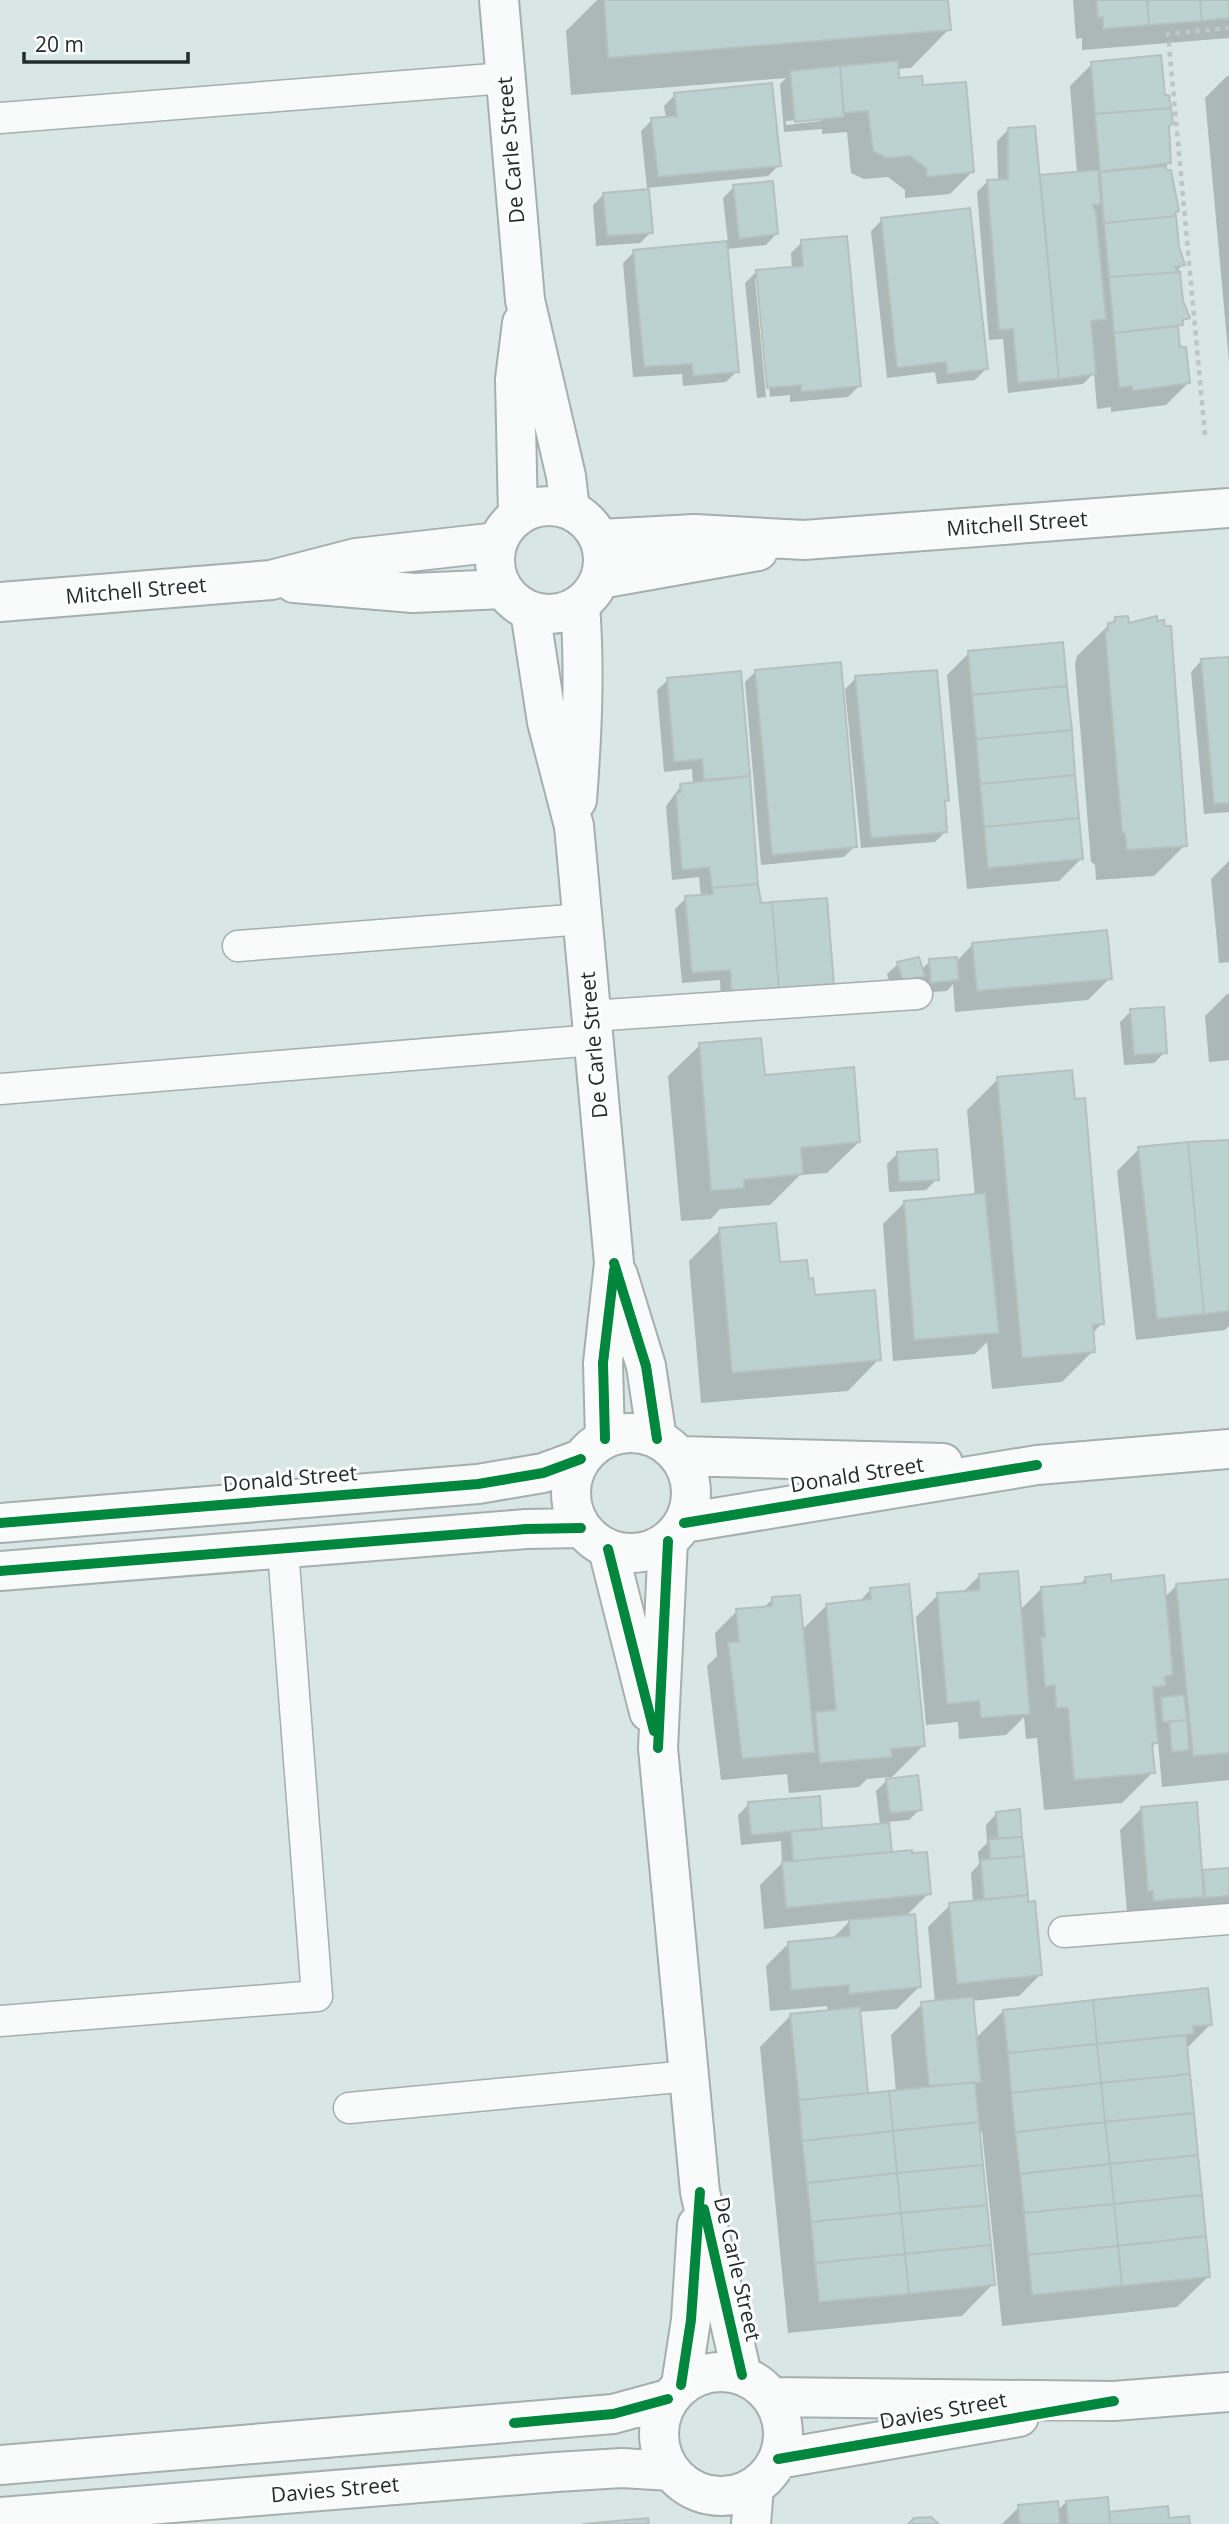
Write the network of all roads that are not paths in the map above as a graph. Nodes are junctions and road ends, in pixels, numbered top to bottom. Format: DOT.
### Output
graph roads {
  1 [pos="499,0"];
  2 [pos="505,78"];
  3 [pos="0,118"];
  4 [pos="525,300"];
  5 [pos="1229,508"];
  6 [pos="570,510"];
  7 [pos="508,529"];
  8 [pos="600,539"];
  9 [pos="804,540"];
  10 [pos="271,580"];
  11 [pos="590,592"];
  12 [pos="516,600"];
  13 [pos="0,602"];
  14 [pos="574,826"];
  15 [pos="583,919"];
  16 [pos="239,946"];
  17 [pos="917,994"];
  18 [pos="593,1028"];
  19 [pos="0,1089"];
  20 [pos="614,1263"];
  21 [pos="668,1448"];
  22 [pos="593,1449"];
  23 [pos="1229,1449"];
  24 [pos="1037,1465"];
  25 [pos="0,1523"];
  26 [pos="676,1532"];
  27 [pos="595,1539"];
  28 [pos="283,1550"];
  29 [pos="0,1571"];
  30 [pos="658,1748"];
  31 [pos="1229,1919"];
  32 [pos="1064,1932"];
  33 [pos="0,2021"];
  34 [pos="689,2076"];
  35 [pos="349,2108"];
  36 [pos="700,2192"];
  37 [pos="757,2386"];
  38 [pos="675,2392"];
  39 [pos="1229,2392"];
  40 [pos="1114,2400"];
  41 [pos="0,2465"];
  42 [pos="766,2473"];
  43 [pos="691,2496"];
  44 [pos="0,2517"];
  45 [pos="751,2524"];
  1 -- 2 [label="street, De Carle Street"];
  2 -- 3 [label="lane"];
  2 -- 4 [label="street, De Carle Street"];
  4 -- 6 [label="street, De Carle Street"];
  4 -- 7 [label="street, De Carle Street"];
  5 -- 9 [label="street, Mitchell Street"];
  6 -- 7 [label="street"];
  6 -- 8 [label="street"];
  7 -- 10 [label="street, Mitchell Street"];
  7 -- 12 [label="street"];
  8 -- 9 [label="street, Mitchell Street"];
  8 -- 11 [label="street"];
  9 -- 11 [label="street, Mitchell Street"];
  10 -- 12 [label="street, Mitchell Street"];
  10 -- 13 [label="street, Mitchell Street"];
  11 -- 12 [label="street"];
  11 -- 14 [label="street, De Carle Street"];
  12 -- 14 [label="street, De Carle Street"];
  14 -- 15 [label="street, De Carle Street"];
  15 -- 16 [label="lane"];
  15 -- 18 [label="street, De Carle Street"];
  17 -- 18 [label="lane"];
  18 -- 19 [label="lane"];
  18 -- 20 [label="street, De Carle Street"];
  20 -- 21 [label="street, De Carle Street"];
  20 -- 22 [label="street, De Carle Street"];
  21 -- 22 [label="street"];
  21 -- 24 [label="street, Donald Street"];
  21 -- 26 [label="street"];
  22 -- 25 [label="street, Donald Street"];
  22 -- 27 [label="street"];
  23 -- 24 [label="street, Donald Street"];
  24 -- 26 [label="street, Donald Street"];
  26 -- 27 [label="street"];
  26 -- 30 [label="street, De Carle Street"];
  27 -- 28 [label="street"];
  27 -- 30 [label="street, De Carle Street"];
  28 -- 29 [label="street"];
  28 -- 33 [label="lane"];
  30 -- 34 [label="street, De Carle Street"];
  31 -- 32 [label="lane"];
  34 -- 35 [label="lane"];
  34 -- 36 [label="street, De Carle Street"];
  36 -- 37 [label="street, De Carle Street"];
  36 -- 38 [label="street, De Carle Street"];
  37 -- 38 [label="street"];
  37 -- 40 [label="street, Davies Street"];
  37 -- 42 [label="street"];
  38 -- 41 [label="street"];
  38 -- 43 [label="street"];
  39 -- 40 [label="street, Davies Street"];
  40 -- 42 [label="street, Davies Street"];
  42 -- 43 [label="street"];
  42 -- 45 [label="street"];
  43 -- 44 [label="street, Davies Street"];
}
